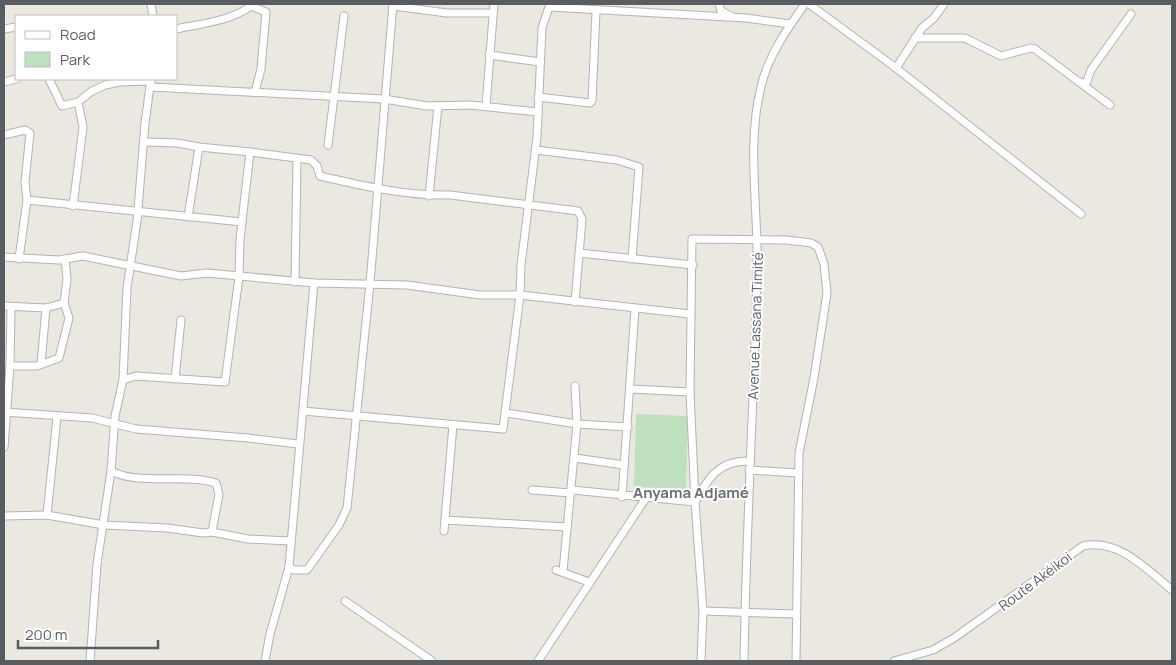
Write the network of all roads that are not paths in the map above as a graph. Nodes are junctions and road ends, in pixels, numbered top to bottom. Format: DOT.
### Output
graph roads {
  1 [pos="494,4"];
  2 [pos="719,4"];
  3 [pos="805,4"];
  4 [pos="809,4"];
  5 [pos="944,4"];
  6 [pos="250,5"];
  7 [pos="393,5"];
  8 [pos="550,5"];
  9 [pos="596,12"];
  10 [pos="492,13"];
  11 [pos="1131,14"];
  12 [pos="344,16"];
  13 [pos="738,18"];
  14 [pos="790,24"];
  15 [pos="178,28"];
  16 [pos="915,38"];
  17 [pos="489,55"];
  18 [pos="540,62"];
  19 [pos="896,68"];
  20 [pos="49,80"];
  21 [pos="1078,81"];
  22 [pos="151,82"];
  23 [pos="255,92"];
  24 [pos="335,97"];
  25 [pos="538,97"];
  26 [pos="384,99"];
  27 [pos="78,102"];
  28 [pos="1110,105"];
  29 [pos="438,106"];
  30 [pos="486,106"];
  31 [pos="538,112"];
  32 [pos="4,135"];
  33 [pos="144,142"];
  34 [pos="328,145"];
  35 [pos="199,147"];
  36 [pos="536,150"];
  37 [pos="250,152"];
  38 [pos="297,160"];
  39 [pos="378,190"];
  40 [pos="429,196"];
  41 [pos="26,200"];
  42 [pos="73,206"];
  43 [pos="529,207"];
  44 [pos="138,212"];
  45 [pos="1081,214"];
  46 [pos="188,217"];
  47 [pos="242,222"];
  48 [pos="758,241"];
  49 [pos="579,253"];
  50 [pos="4,257"];
  51 [pos="19,259"];
  52 [pos="65,259"];
  53 [pos="632,259"];
  54 [pos="132,265"];
  55 [pos="692,265"];
  56 [pos="239,276"];
  57 [pos="295,282"];
  58 [pos="370,283"];
  59 [pos="314,284"];
  60 [pos="520,296"];
  61 [pos="575,302"];
  62 [pos="64,303"];
  63 [pos="7,307"];
  64 [pos="46,308"];
  65 [pos="635,309"];
  66 [pos="690,314"];
  67 [pos="181,320"];
  68 [pos="41,364"];
  69 [pos="10,366"];
  70 [pos="175,379"];
  71 [pos="123,380"];
  72 [pos="575,386"];
  73 [pos="631,389"];
  74 [pos="690,392"];
  75 [pos="304,411"];
  76 [pos="6,412"];
  77 [pos="506,413"];
  78 [pos="357,416"];
  79 [pos="57,417"];
  80 [pos="114,424"];
  81 [pos="577,424"];
  82 [pos="452,425"];
  83 [pos="628,427"];
  84 [pos="298,444"];
  85 [pos="4,447"];
  86 [pos="575,458"];
  87 [pos="750,461"];
  88 [pos="624,465"];
  89 [pos="749,470"];
  90 [pos="111,471"];
  91 [pos="798,473"];
  92 [pos="532,490"];
  93 [pos="572,492"];
  94 [pos="622,497"];
  95 [pos="646,498"];
  96 [pos="695,502"];
  97 [pos="47,515"];
  98 [pos="4,516"];
  99 [pos="445,520"];
  100 [pos="104,525"];
  101 [pos="567,527"];
  102 [pos="444,531"];
  103 [pos="212,532"];
  104 [pos="291,541"];
  105 [pos="288,567"];
  106 [pos="589,582"];
  107 [pos="1172,590"];
  108 [pos="345,601"];
  109 [pos="703,611"];
  110 [pos="744,613"];
  111 [pos="796,614"];
  112 [pos="542,659"];
  113 [pos="90,661"];
  114 [pos="265,661"];
  115 [pos="432,661"];
  116 [pos="701,661"];
  117 [pos="744,661"];
  118 [pos="796,661"];
  119 [pos="894,661"];
  1 -- 10 [label="street"];
  2 -- 13 [label="street"];
  3 -- 14 [label="street, Avenue Lassana Timité"];
  4 -- 19 [label="street"];
  5 -- 16 [label="street"];
  6 -- 15 [label="street"];
  6 -- 23 [label="street"];
  7 -- 10 [label="street"];
  7 -- 26 [label="street"];
  8 -- 9 [label="street"];
  8 -- 18 [label="street"];
  9 -- 13 [label="street"];
  9 -- 25 [label="street"];
  10 -- 17 [label="street"];
  11 -- 21 [label="street"];
  12 -- 24 [label="street"];
  13 -- 14 [label="street"];
  14 -- 48 [label="street, Avenue Lassana Timité"];
  16 -- 19 [label="street"];
  16 -- 21 [label="street"];
  17 -- 18 [label="street"];
  17 -- 30 [label="street"];
  18 -- 25 [label="street"];
  19 -- 45 [label="street"];
  20 -- 27 [label="street"];
  21 -- 28 [label="street"];
  22 -- 23 [label="street"];
  22 -- 27 [label="street"];
  22 -- 33 [label="street"];
  23 -- 24 [label="street"];
  24 -- 26 [label="street"];
  24 -- 34 [label="street"];
  25 -- 31 [label="street"];
  26 -- 29 [label="street"];
  26 -- 39 [label="street"];
  27 -- 42 [label="street"];
  29 -- 30 [label="street"];
  29 -- 40 [label="street"];
  30 -- 31 [label="street"];
  31 -- 36 [label="street"];
  32 -- 41 [label="street"];
  33 -- 35 [label="street"];
  33 -- 44 [label="street"];
  35 -- 37 [label="street"];
  35 -- 46 [label="street"];
  36 -- 43 [label="street"];
  36 -- 53 [label="street"];
  37 -- 38 [label="street"];
  37 -- 47 [label="street"];
  38 -- 39 [label="street"];
  38 -- 57 [label="street"];
  39 -- 40 [label="street"];
  39 -- 58 [label="street"];
  40 -- 43 [label="street"];
  41 -- 42 [label="street"];
  41 -- 51 [label="street"];
  42 -- 44 [label="street"];
  43 -- 49 [label="street"];
  43 -- 60 [label="street"];
  44 -- 46 [label="street"];
  44 -- 54 [label="street"];
  46 -- 47 [label="street"];
  47 -- 56 [label="street"];
  48 -- 55 [label="street"];
  48 -- 87 [label="street, Avenue Lassana Timité"];
  48 -- 91 [label="street"];
  49 -- 53 [label="street"];
  49 -- 61 [label="street"];
  50 -- 51 [label="street"];
  51 -- 52 [label="street"];
  52 -- 54 [label="street"];
  52 -- 62 [label="street"];
  53 -- 55 [label="street"];
  54 -- 56 [label="street"];
  54 -- 71 [label="street"];
  55 -- 66 [label="street"];
  56 -- 57 [label="street"];
  56 -- 70 [label="street"];
  57 -- 59 [label="street"];
  58 -- 59 [label="street"];
  58 -- 60 [label="street"];
  58 -- 78 [label="street"];
  59 -- 75 [label="street"];
  60 -- 61 [label="street"];
  60 -- 77 [label="street"];
  61 -- 65 [label="street"];
  62 -- 64 [label="street"];
  62 -- 68 [label="street"];
  63 -- 64 [label="street"];
  63 -- 69 [label="street"];
  64 -- 68 [label="street"];
  65 -- 66 [label="street"];
  65 -- 73 [label="street"];
  66 -- 74 [label="street"];
  67 -- 70 [label="street"];
  68 -- 69 [label="street"];
  69 -- 76 [label="street"];
  70 -- 71 [label="street"];
  71 -- 80 [label="street"];
  72 -- 81 [label="street"];
  73 -- 74 [label="street"];
  73 -- 83 [label="street"];
  74 -- 96 [label="street"];
  75 -- 78 [label="street"];
  75 -- 84 [label="street"];
  76 -- 79 [label="street"];
  76 -- 85 [label="street"];
  77 -- 81 [label="street"];
  77 -- 82 [label="street"];
  78 -- 82 [label="street"];
  78 -- 105 [label="street"];
  79 -- 80 [label="street"];
  79 -- 97 [label="street"];
  80 -- 84 [label="street"];
  80 -- 90 [label="street"];
  81 -- 83 [label="street"];
  81 -- 86 [label="street"];
  82 -- 99 [label="street"];
  83 -- 88 [label="street"];
  84 -- 104 [label="street"];
  86 -- 88 [label="street"];
  86 -- 93 [label="street"];
  87 -- 89 [label="street, Avenue Lassana Timité"];
  87 -- 96 [label="street"];
  88 -- 94 [label="street"];
  89 -- 91 [label="street"];
  89 -- 110 [label="street, Avenue Lassana Timité"];
  90 -- 100 [label="street"];
  90 -- 103 [label="street"];
  91 -- 111 [label="street"];
  92 -- 93 [label="street"];
  93 -- 94 [label="street"];
  93 -- 101 [label="street"];
  94 -- 95 [label="street"];
  95 -- 96 [label="street"];
  95 -- 106 [label="street"];
  96 -- 109 [label="street"];
  97 -- 98 [label="street"];
  97 -- 100 [label="street"];
  99 -- 101 [label="street"];
  99 -- 102 [label="street"];
  100 -- 103 [label="street"];
  100 -- 113 [label="street"];
  101 -- 106 [label="street"];
  103 -- 104 [label="street"];
  104 -- 105 [label="street"];
  105 -- 114 [label="street"];
  106 -- 112 [label="street"];
  107 -- 119 [label="street, Route Akéikoi"];
  108 -- 115 [label="street"];
  109 -- 110 [label="street"];
  109 -- 116 [label="street"];
  110 -- 111 [label="street"];
  110 -- 117 [label="street, Avenue Lassana Timité"];
  111 -- 118 [label="street"];
}
